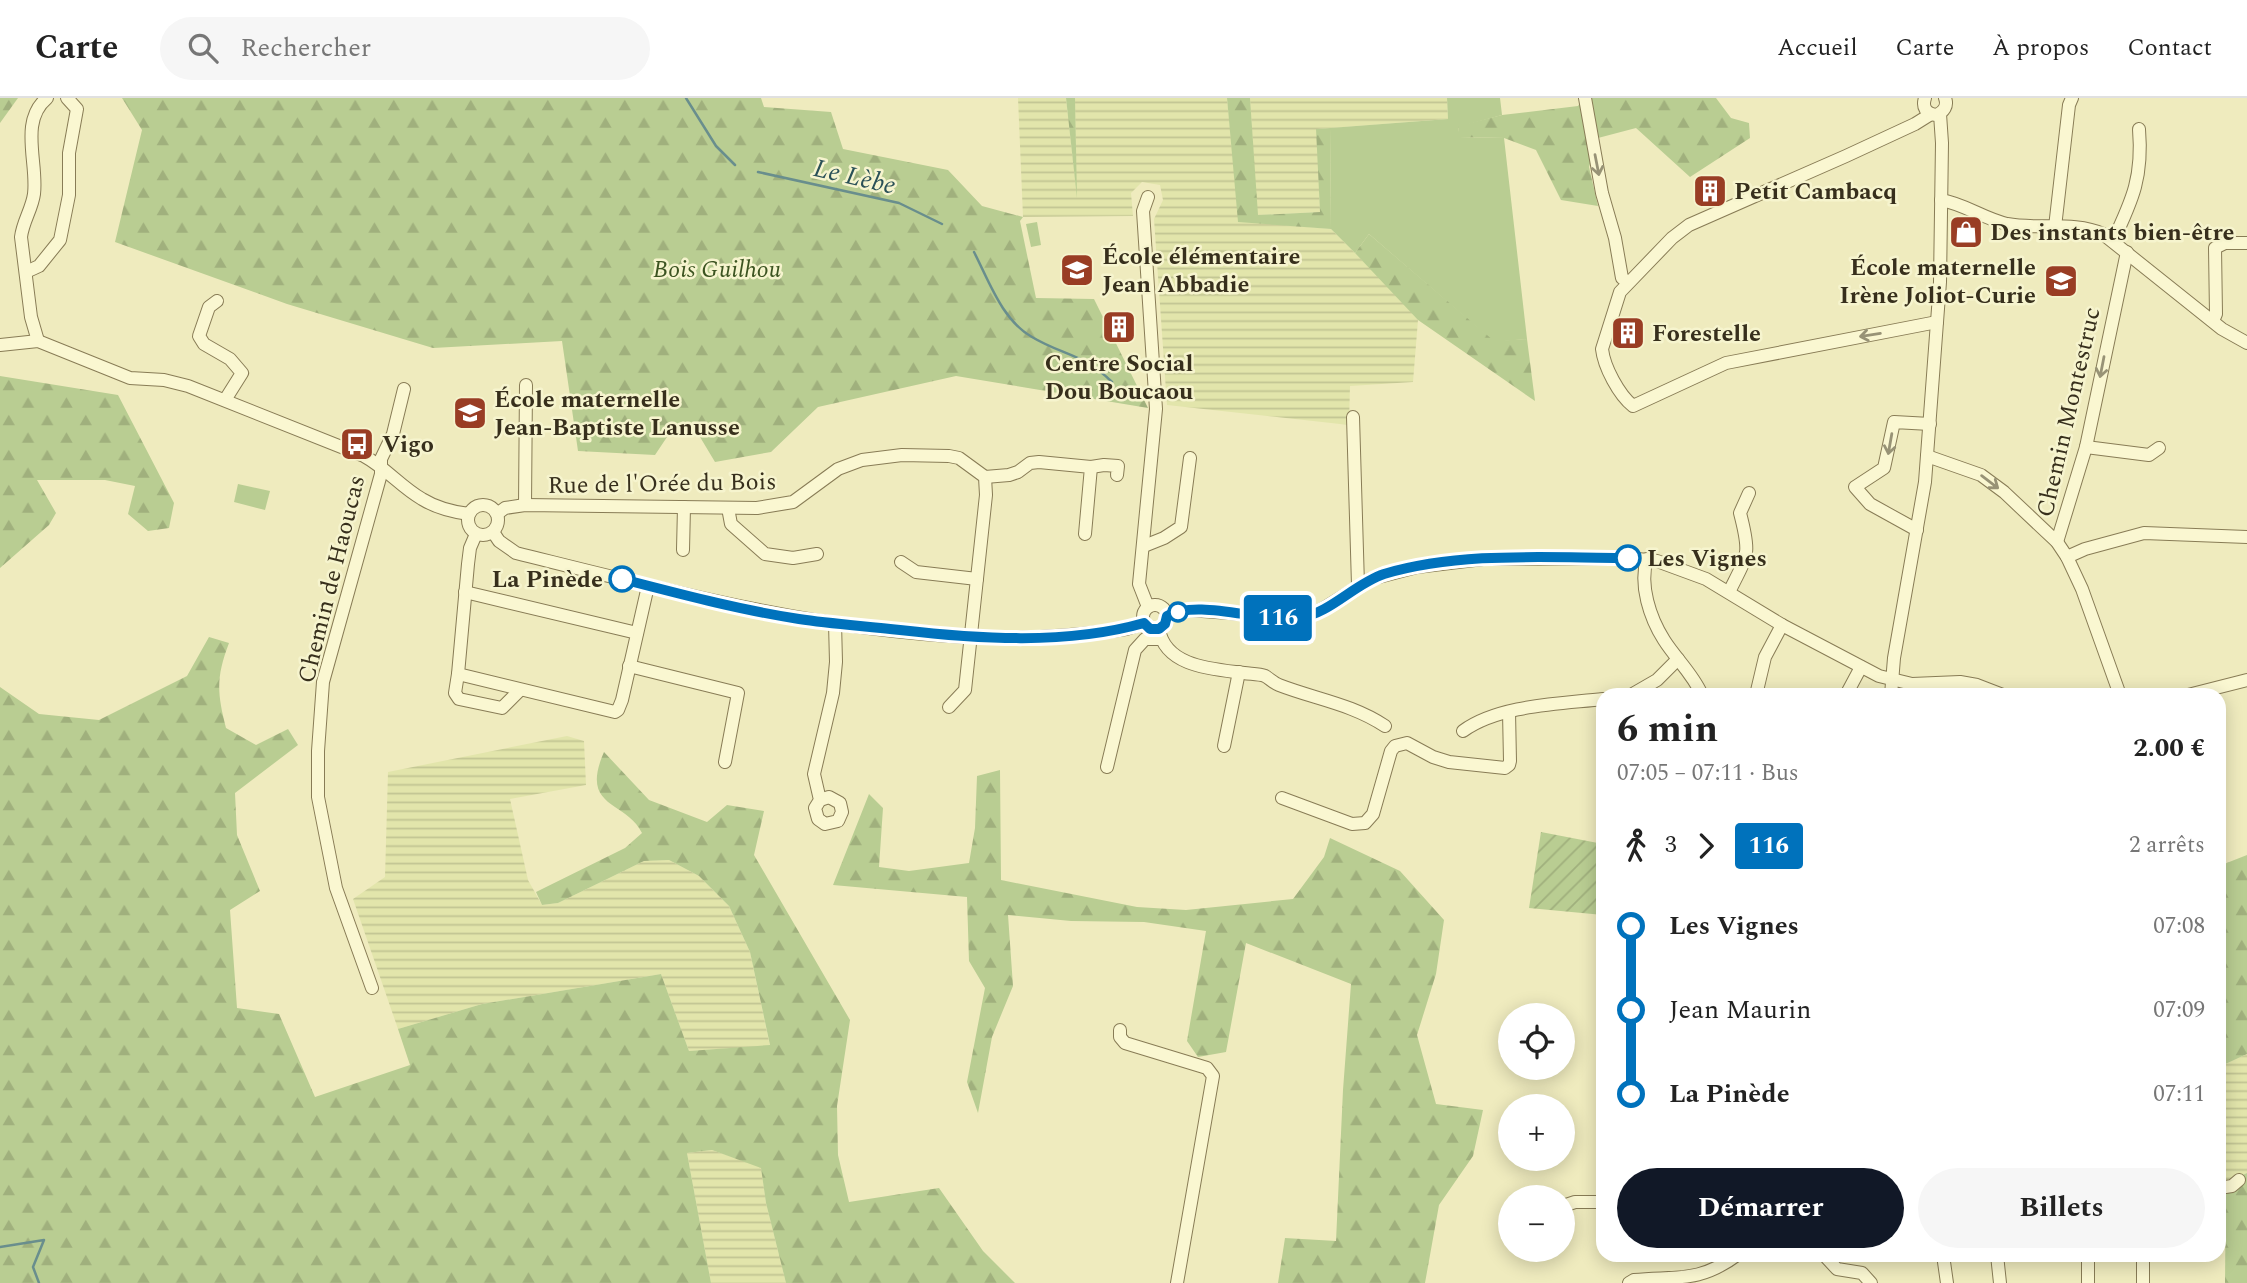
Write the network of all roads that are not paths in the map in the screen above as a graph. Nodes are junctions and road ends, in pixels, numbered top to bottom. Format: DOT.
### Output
graph roads {
  1 [pos="47,98"];
  2 [pos="67,98"];
  3 [pos="1585,98"];
  4 [pos="1945,98"];
  5 [pos="2072,98"];
  6 [pos="1923,99"];
  7 [pos="1935,114"];
  8 [pos="2139,129"];
  9 [pos="1148,197"];
  10 [pos="1941,200"];
  11 [pos="2055,227"];
  12 [pos="2113,241"];
  13 [pos="2247,243"];
  14 [pos="2127,252"];
  15 [pos="26,272"];
  16 [pos="1628,282"];
  17 [pos="217,301"];
  18 [pos="31,317"];
  19 [pos="2213,321"];
  20 [pos="1937,322"];
  21 [pos="38,341"];
  22 [pos="16,343"];
  23 [pos="2247,343"];
  24 [pos="0,345"];
  25 [pos="526,385"];
  26 [pos="404,389"];
  27 [pos="225,400"];
  28 [pos="1353,417"];
  29 [pos="1930,424"];
  30 [pos="2086,447"];
  31 [pos="2159,448"];
  32 [pos="1927,456"];
  33 [pos="1189,458"];
  34 [pos="382,466"];
  35 [pos="1091,467"];
  36 [pos="1117,475"];
  37 [pos="985,477"];
  38 [pos="1749,493"];
  39 [pos="525,505"];
  40 [pos="684,507"];
  41 [pos="728,508"];
  42 [pos="468,514"];
  43 [pos="497,514"];
  44 [pos="1917,530"];
  45 [pos="493,532"];
  46 [pos="476,534"];
  47 [pos="1085,534"];
  48 [pos="2247,537"];
  49 [pos="2057,542"];
  50 [pos="1144,546"];
  51 [pos="683,551"];
  52 [pos="817,554"];
  53 [pos="2067,557"];
  54 [pos="1647,559"];
  55 [pos="901,562"];
  56 [pos="977,579"];
  57 [pos="1358,585"];
  58 [pos="648,586"];
  59 [pos="466,592"];
  60 [pos="1729,592"];
  61 [pos="1149,607"];
  62 [pos="1167,616"];
  63 [pos="835,623"];
  64 [pos="1144,623"];
  65 [pos="1782,625"];
  66 [pos="637,633"];
  67 [pos="1160,634"];
  68 [pos="969,637"];
  69 [pos="1678,659"];
  70 [pos="629,666"];
  71 [pos="1861,667"];
  72 [pos="1240,672"];
  73 [pos="458,674"];
  74 [pos="1892,680"];
  75 [pos="2247,680"];
  76 [pos="1643,688"];
  77 [pos="1697,688"];
  78 [pos="1758,688"];
  79 [pos="1850,688"];
  80 [pos="1891,688"];
  81 [pos="1985,688"];
  82 [pos="2117,688"];
  83 [pos="2216,688"];
  84 [pos="520,690"];
  85 [pos="1596,700"];
  86 [pos="949,707"];
  87 [pos="1509,712"];
  88 [pos="1385,726"];
  89 [pos="1463,731"];
  90 [pos="1224,746"];
  91 [pos="725,762"];
  92 [pos="1107,767"];
  93 [pos="1283,798"];
  94 [pos="820,800"];
  95 [pos="373,988"];
  96 [pos="1121,1030"];
  97 [pos="2239,1180"];
  98 [pos="2226,1187"];
  99 [pos="1575,1202"];
  100 [pos="1596,1202"];
  101 [pos="1729,1262"];
  102 [pos="1830,1262"];
  103 [pos="1944,1262"];
  104 [pos="1998,1262"];
  105 [pos="2088,1262"];
  106 [pos="2143,1262"];
  107 [pos="1177,1283"];
  108 [pos="1629,1283"];
  109 [pos="1871,1283"];
  110 [pos="1947,1283"];
  111 [pos="2000,1283"];
  112 [pos="2088,1283"];
  113 [pos="2143,1283"];
  1 -- 15 [label="street"];
  2 -- 15 [label="street"];
  3 -- 16 [label="street, one-way"];
  4 -- 7 [label="street"];
  5 -- 11 [label="street"];
  6 -- 7 [label="street"];
  7 -- 10 [label="street"];
  7 -- 16 [label="street"];
  8 -- 12 [label="street"];
  9 -- 50 [label="street"];
  10 -- 11 [label="street"];
  10 -- 20 [label="street"];
  11 -- 12 [label="street"];
  12 -- 14 [label="street"];
  13 -- 19 [label="street"];
  14 -- 19 [label="street"];
  14 -- 30 [label="street, Chemin Montestruc, one-way"];
  15 -- 18 [label="street"];
  20 -- 16 [label="street, one-way"];
  17 -- 27 [label="street"];
  18 -- 21 [label="street"];
  18 -- 22 [label="street"];
  19 -- 23 [label="street"];
  20 -- 29 [label="street"];
  21 -- 22 [label="street"];
  21 -- 27 [label="street"];
  22 -- 24 [label="street"];
  25 -- 39 [label="street"];
  26 -- 34 [label="street, Chemin de Haoucas"];
  27 -- 34 [label="street"];
  28 -- 57 [label="street"];
  29 -- 32 [label="street"];
  29 -- 44 [label="street, one-way"];
  30 -- 31 [label="street"];
  30 -- 49 [label="street, Chemin Montestruc"];
  32 -- 44 [label="street"];
  32 -- 49 [label="street, one-way"];
  33 -- 50 [label="street"];
  34 -- 42 [label="street"];
  34 -- 95 [label="street, Chemin de Haoucas"];
  35 -- 36 [label="street"];
  35 -- 37 [label="street"];
  35 -- 47 [label="street"];
  37 -- 41 [label="street, Rue de l'Orée du Bois"];
  37 -- 56 [label="street"];
  38 -- 60 [label="street"];
  39 -- 40 [label="street, Rue de l'Orée du Bois"];
  39 -- 43 [label="street, Rue de l'Orée du Bois"];
  40 -- 41 [label="street, Rue de l'Orée du Bois"];
  40 -- 51 [label="street"];
  41 -- 52 [label="street"];
  42 -- 43 [label="street"];
  42 -- 46 [label="street"];
  43 -- 45 [label="street"];
  44 -- 74 [label="street"];
  45 -- 46 [label="street"];
  45 -- 58 [label="street"];
  46 -- 59 [label="street"];
  48 -- 53 [label="street"];
  49 -- 53 [label="street, Chemin Montestruc"];
  50 -- 61 [label="street"];
  53 -- 82 [label="street, Chemin Montestruc"];
  54 -- 57 [label="street"];
  54 -- 60 [label="street"];
  54 -- 69 [label="street"];
  55 -- 56 [label="street"];
  56 -- 68 [label="street"];
  57 -- 62 [label="street"];
  58 -- 63 [label="street"];
  58 -- 66 [label="street"];
  59 -- 66 [label="street"];
  59 -- 73 [label="street"];
  60 -- 65 [label="street"];
  61 -- 62 [label="street"];
  61 -- 64 [label="street"];
  62 -- 67 [label="street"];
  63 -- 68 [label="street"];
  63 -- 94 [label="street"];
  64 -- 67 [label="street"];
  64 -- 68 [label="street"];
  65 -- 71 [label="street"];
  65 -- 78 [label="street"];
  66 -- 70 [label="street"];
  67 -- 72 [label="street"];
  67 -- 92 [label="street"];
  68 -- 86 [label="street"];
  69 -- 76 [label="street"];
  69 -- 77 [label="street"];
  70 -- 84 [label="street"];
  70 -- 91 [label="street"];
  71 -- 74 [label="street"];
  71 -- 79 [label="street"];
  72 -- 88 [label="street"];
  72 -- 90 [label="street"];
  73 -- 84 [label="street"];
  73 -- 84 [label="street"];
  74 -- 80 [label="street"];
  74 -- 81 [label="street"];
  75 -- 83 [label="street"];
  85 -- 87 [label="street"];
  87 -- 89 [label="street"];
  87 -- 93 [label="street"];
  96 -- 107 [label="street"];
  97 -- 98 [label="street"];
  99 -- 100 [label="street"];
  101 -- 108 [label="street"];
  102 -- 109 [label="street"];
  103 -- 110 [label="street"];
  104 -- 111 [label="street"];
  105 -- 112 [label="street"];
  106 -- 113 [label="street"];
}
